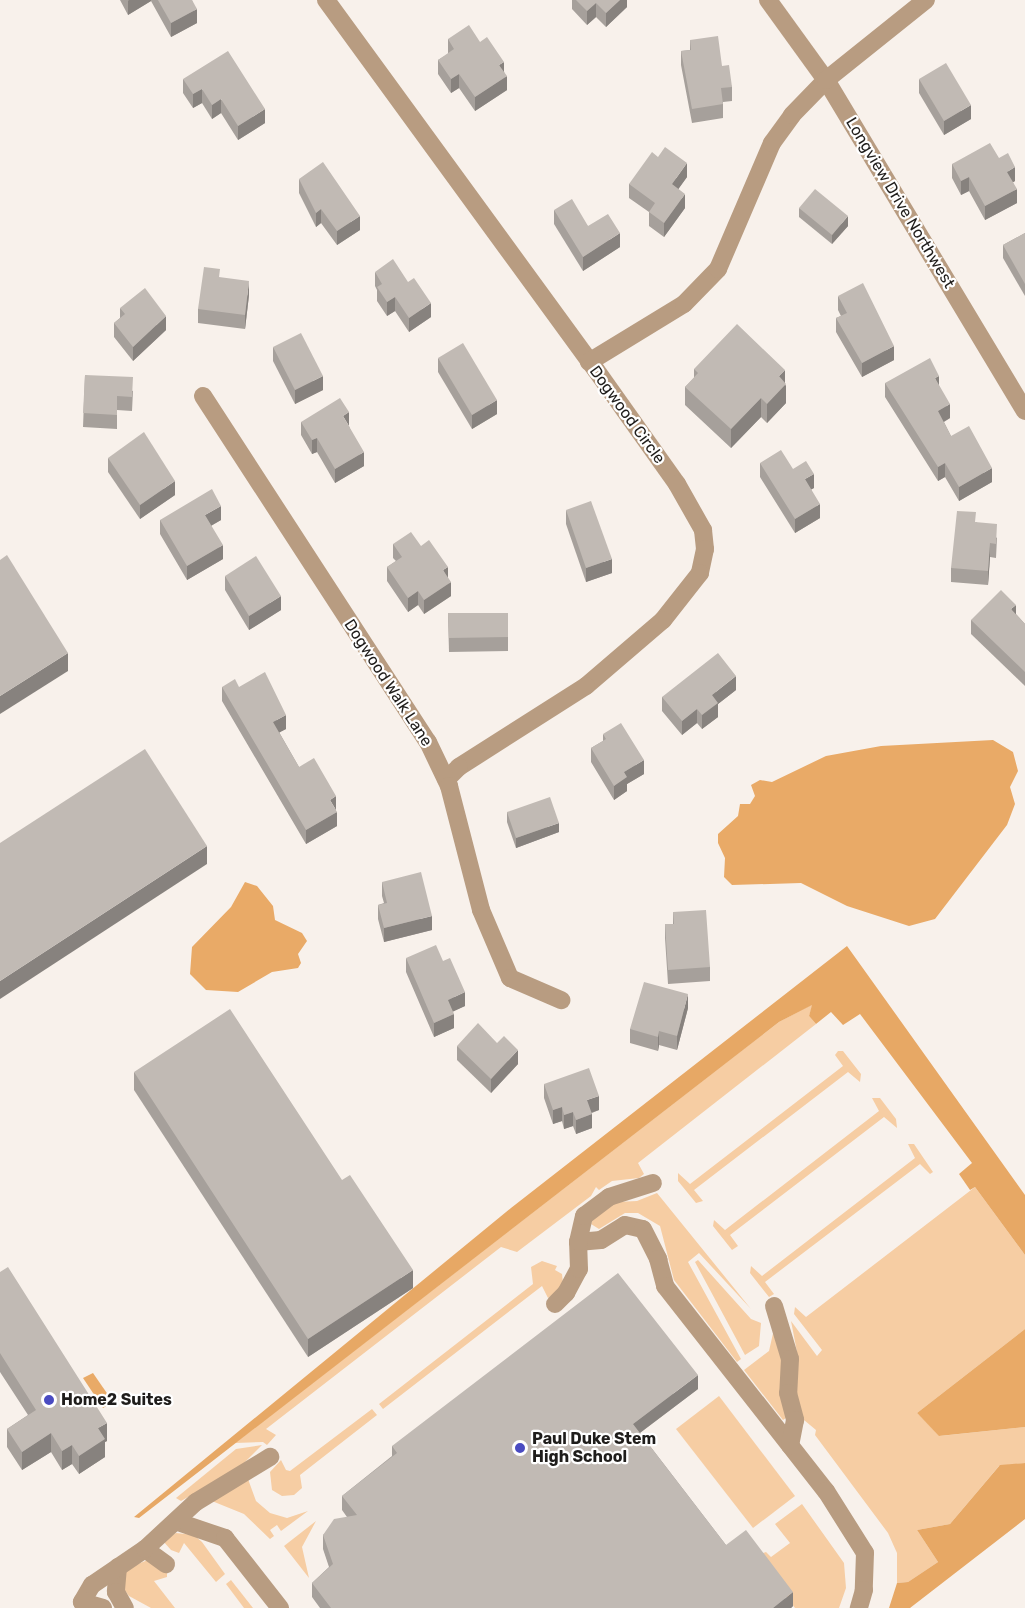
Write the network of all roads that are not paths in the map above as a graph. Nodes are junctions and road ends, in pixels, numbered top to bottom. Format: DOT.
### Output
graph roads {
  1 [pos="326,0"];
  2 [pos="768,0"];
  3 [pos="926,0"];
  4 [pos="826,80"];
  5 [pos="589,362"];
  6 [pos="203,396"];
  7 [pos="1025,411"];
  8 [pos="446,780"];
  9 [pos="561,1000"];
  10 [pos="653,1183"];
  11 [pos="578,1242"];
  12 [pos="555,1304"];
  13 [pos="774,1306"];
  14 [pos="790,1446"];
  15 [pos="270,1456"];
  16 [pos="178,1522"];
  17 [pos="145,1549"];
  18 [pos="166,1564"];
  19 [pos="118,1567"];
  20 [pos="78,1605"];
  21 [pos="103,1608"];
  22 [pos="125,1608"];
  23 [pos="279,1608"];
  24 [pos="859,1608"];
  1 -- 5 [label="street, Dogwood Circle"];
  2 -- 4 [label="street, Longview Drive Northwest"];
  3 -- 4 [label="street"];
  4 -- 5 [label="street"];
  4 -- 7 [label="street, Longview Drive Northwest"];
  5 -- 8 [label="street, Dogwood Circle"];
  6 -- 8 [label="street, Dogwood Walk Lane"];
  8 -- 9 [label="street, Dogwood Walk Lane"];
  10 -- 11 [label="street"];
  11 -- 12 [label="street"];
  11 -- 14 [label="street"];
  13 -- 14 [label="street"];
  14 -- 24 [label="street"];
  15 -- 16 [label="street"];
  16 -- 17 [label="street"];
  16 -- 23 [label="street"];
  17 -- 18 [label="street"];
  17 -- 19 [label="street"];
  19 -- 20 [label="street"];
  19 -- 22 [label="street"];
  20 -- 21 [label="street"];
}
